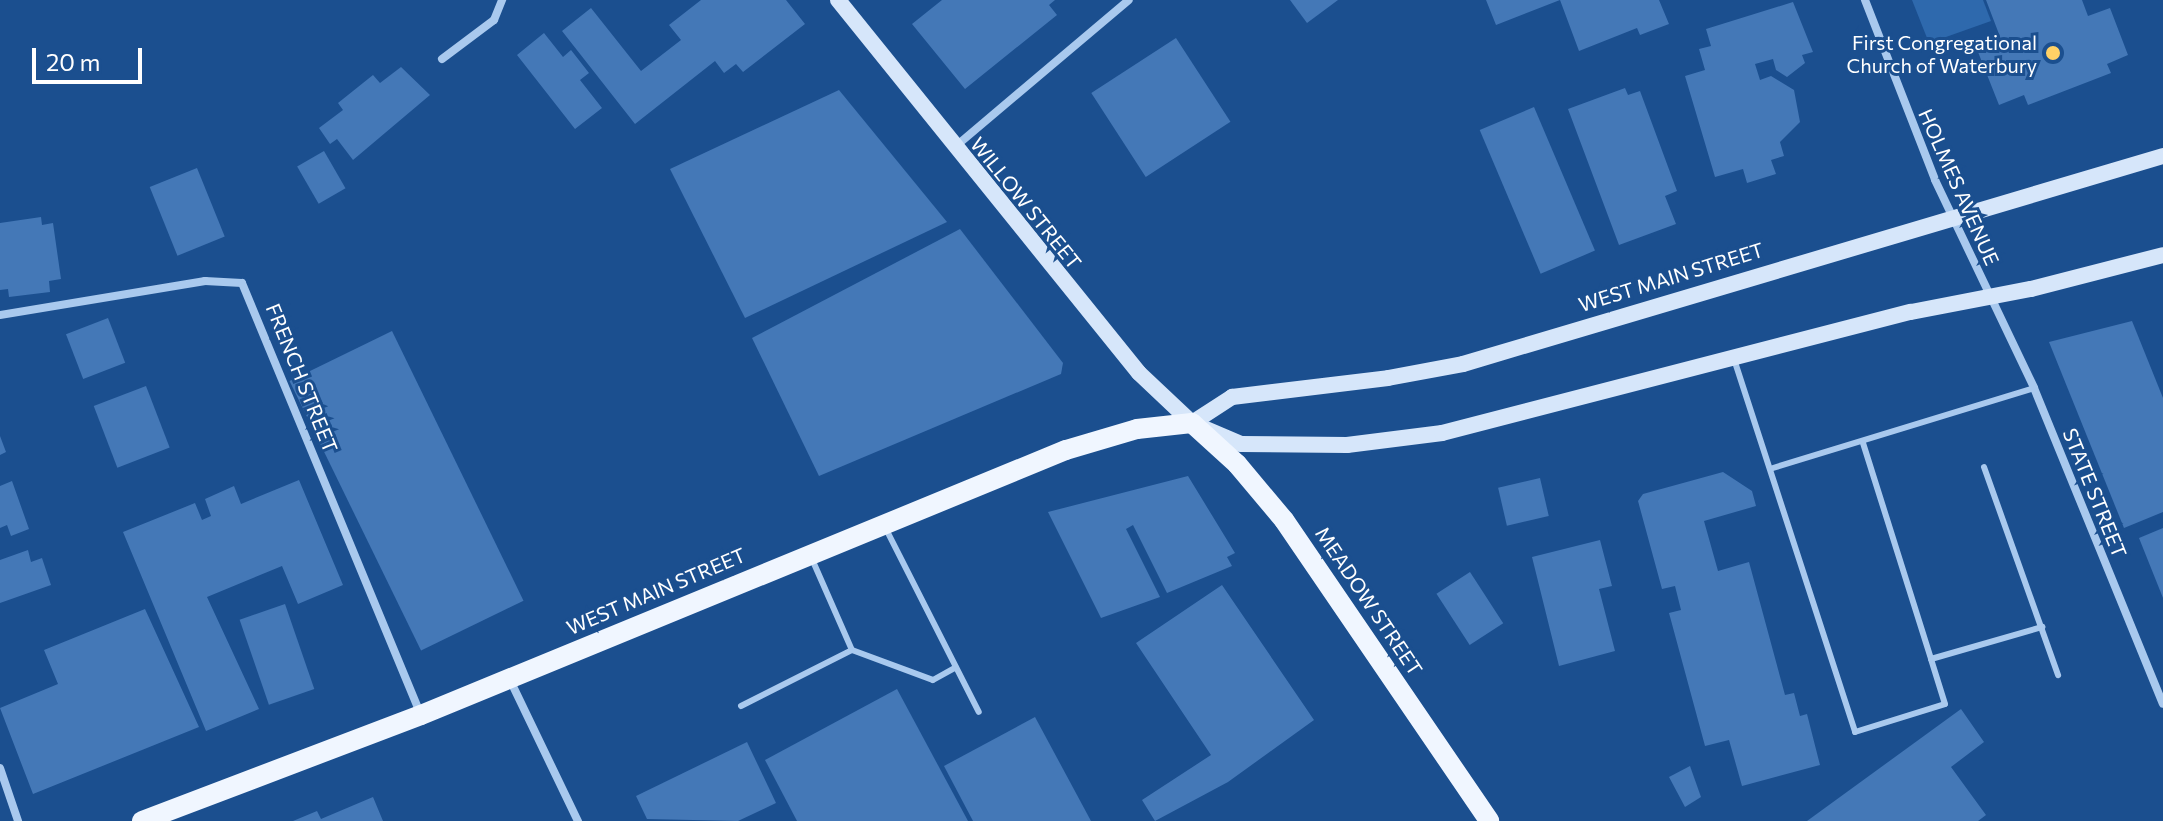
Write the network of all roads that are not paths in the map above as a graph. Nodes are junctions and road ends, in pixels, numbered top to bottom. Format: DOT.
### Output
graph roads {
  1 [pos="502,0"];
  2 [pos="838,0"];
  3 [pos="1129,0"];
  4 [pos="1865,0"];
  5 [pos="442,59"];
  6 [pos="955,146"];
  7 [pos="2163,156"];
  8 [pos="1952,219"];
  9 [pos="2163,255"];
  10 [pos="1991,296"];
  11 [pos="0,315"];
  12 [pos="1734,359"];
  13 [pos="2034,388"];
  14 [pos="1192,423"];
  15 [pos="1863,443"];
  16 [pos="1984,467"];
  17 [pos="1773,468"];
  18 [pos="883,522"];
  19 [pos="809,552"];
  20 [pos="2042,627"];
  21 [pos="852,650"];
  22 [pos="1931,659"];
  23 [pos="956,667"];
  24 [pos="2058,675"];
  25 [pos="510,679"];
  26 [pos="2163,704"];
  27 [pos="741,706"];
  28 [pos="979,712"];
  29 [pos="421,715"];
  30 [pos="0,768"];
  31 [pos="18,821"];
  32 [pos="142,821"];
  33 [pos="578,821"];
  34 [pos="1489,821"];
  1 -- 5 [label="street"];
  2 -- 6 [label="main road, WILLOW STREET"];
  3 -- 6 [label="street"];
  4 -- 8 [label="street, HOLMES AVENUE"];
  6 -- 14 [label="main road, WILLOW STREET"];
  7 -- 8 [label="main road, WEST MAIN STREET"];
  8 -- 10 [label="street, HOLMES AVENUE"];
  8 -- 14 [label="main road, WEST MAIN STREET"];
  9 -- 10 [label="main road"];
  10 -- 12 [label="main road"];
  10 -- 13 [label="street, STATE STREET"];
  11 -- 29 [label="street, FRENCH STREET"];
  12 -- 14 [label="main road"];
  12 -- 17 [label="lane"];
  13 -- 15 [label="lane"];
  13 -- 26 [label="street, STATE STREET"];
  14 -- 18 [label="main road, WEST MAIN STREET"];
  14 -- 34 [label="main road, MEADOW STREET"];
  15 -- 17 [label="lane"];
  15 -- 22 [label="lane"];
  16 -- 20 [label="lane"];
  17 -- 22 [label="lane"];
  18 -- 19 [label="main road, WEST MAIN STREET"];
  18 -- 23 [label="lane"];
  19 -- 21 [label="lane"];
  19 -- 25 [label="main road, WEST MAIN STREET"];
  20 -- 22 [label="lane"];
  20 -- 24 [label="lane"];
  21 -- 23 [label="lane"];
  21 -- 27 [label="lane"];
  23 -- 28 [label="lane"];
  25 -- 29 [label="main road, WEST MAIN STREET"];
  25 -- 33 [label="street"];
  29 -- 32 [label="main road, WEST MAIN STREET"];
  30 -- 31 [label="street"];
}
